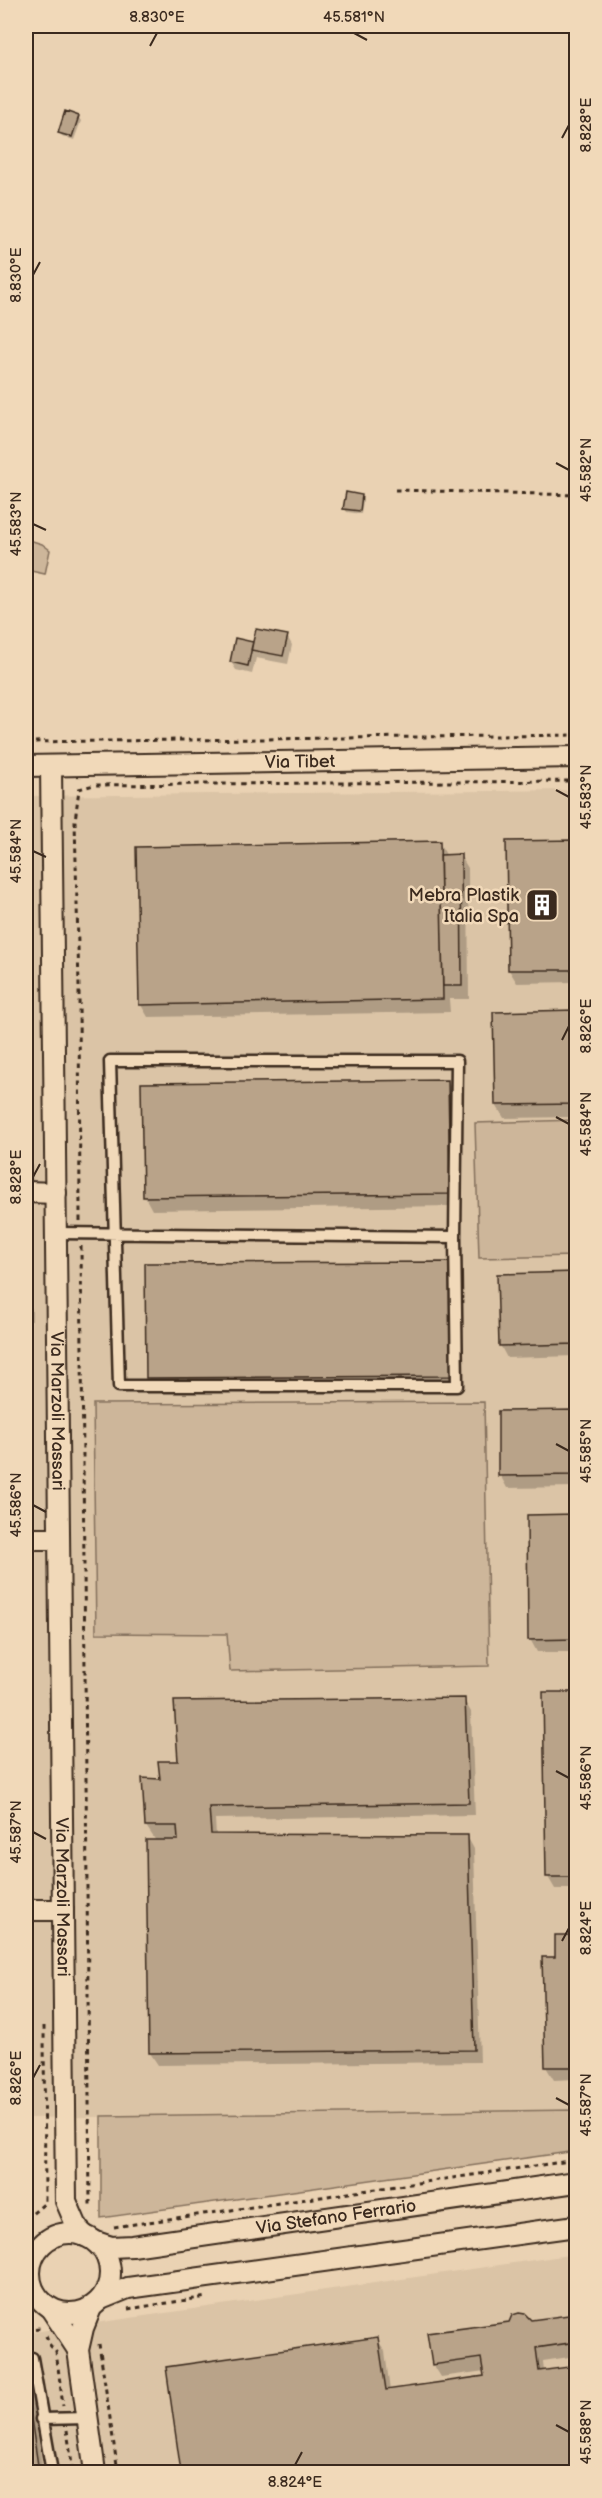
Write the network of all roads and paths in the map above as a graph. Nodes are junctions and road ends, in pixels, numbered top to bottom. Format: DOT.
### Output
graph roads {
  1 [pos="395,490"];
  2 [pos="576,495"];
  3 [pos="576,735"];
  4 [pos="26,742"];
  5 [pos="576,757"];
  6 [pos="26,766"];
  7 [pos="51,766"];
  8 [pos="576,781"];
  9 [pos="26,1192"];
  10 [pos="56,1193"];
  11 [pos="56,1233"];
  12 [pos="80,1234"];
  13 [pos="116,1234"];
  14 [pos="456,1237"];
  15 [pos="26,1539"];
  16 [pos="59,1539"];
  17 [pos="26,1910"];
  18 [pos="63,1910"];
  19 [pos="576,2160"];
  20 [pos="576,2182"];
  21 [pos="66,2201"];
  22 [pos="92,2213"];
  23 [pos="576,2226"];
  24 [pos="112,2227"];
  25 [pos="90,2239"];
  26 [pos="37,2248"];
  27 [pos="211,2297"];
  28 [pos="96,2303"];
  29 [pos="40,2306"];
  30 [pos="123,2310"];
  31 [pos="26,2329"];
  32 [pos="98,2339"];
  33 [pos="78,2350"];
  34 [pos="26,2358"];
  35 [pos="65,2418"];
  36 [pos="87,2418"];
  37 [pos="41,2419"];
  38 [pos="52,2472"];
  39 [pos="73,2472"];
  40 [pos="95,2472"];
  41 [pos="118,2472"];
  1 -- 2 [label="path"];
  3 -- 4 [label="path"];
  5 -- 7 [label="street, Via Tibet"];
  6 -- 7 [label="street, Via Tibet"];
  7 -- 10 [label="street, Via Marzoli Massari"];
  8 -- 12 [label="path"];
  9 -- 10 [label="street"];
  10 -- 11 [label="street, Via Marzoli Massari"];
  11 -- 12 [label="lane"];
  11 -- 16 [label="street, Via Marzoli Massari"];
  12 -- 13 [label="lane"];
  12 -- 22 [label="path"];
  13 -- 14 [label="lane"];
  13 -- 14 [label="lane"];
  13 -- 14 [label="lane"];
  15 -- 16 [label="street"];
  16 -- 18 [label="street, Via Marzoli Massari"];
  17 -- 18 [label="street"];
  18 -- 21 [label="street, Via Marzoli Massari"];
  19 -- 24 [label="path"];
  20 -- 25 [label="street, Via Stefano Ferrario"];
  21 -- 25 [label="street, Via Marzoli Massari"];
  21 -- 26 [label="street, Via Marzoli Massari"];
  23 -- 28 [label="street"];
  25 -- 26 [label="street"];
  25 -- 28 [label="street"];
  26 -- 29 [label="street"];
  27 -- 30 [label="path"];
  28 -- 29 [label="street"];
  28 -- 33 [label="street"];
  29 -- 33 [label="street"];
  31 -- 35 [label="path"];
  32 -- 41 [label="path"];
  33 -- 36 [label="street"];
  34 -- 37 [label="lane"];
  35 -- 36 [label="lane"];
  35 -- 37 [label="lane"];
  35 -- 39 [label="path"];
  36 -- 40 [label="street"];
  37 -- 38 [label="lane"];
}
